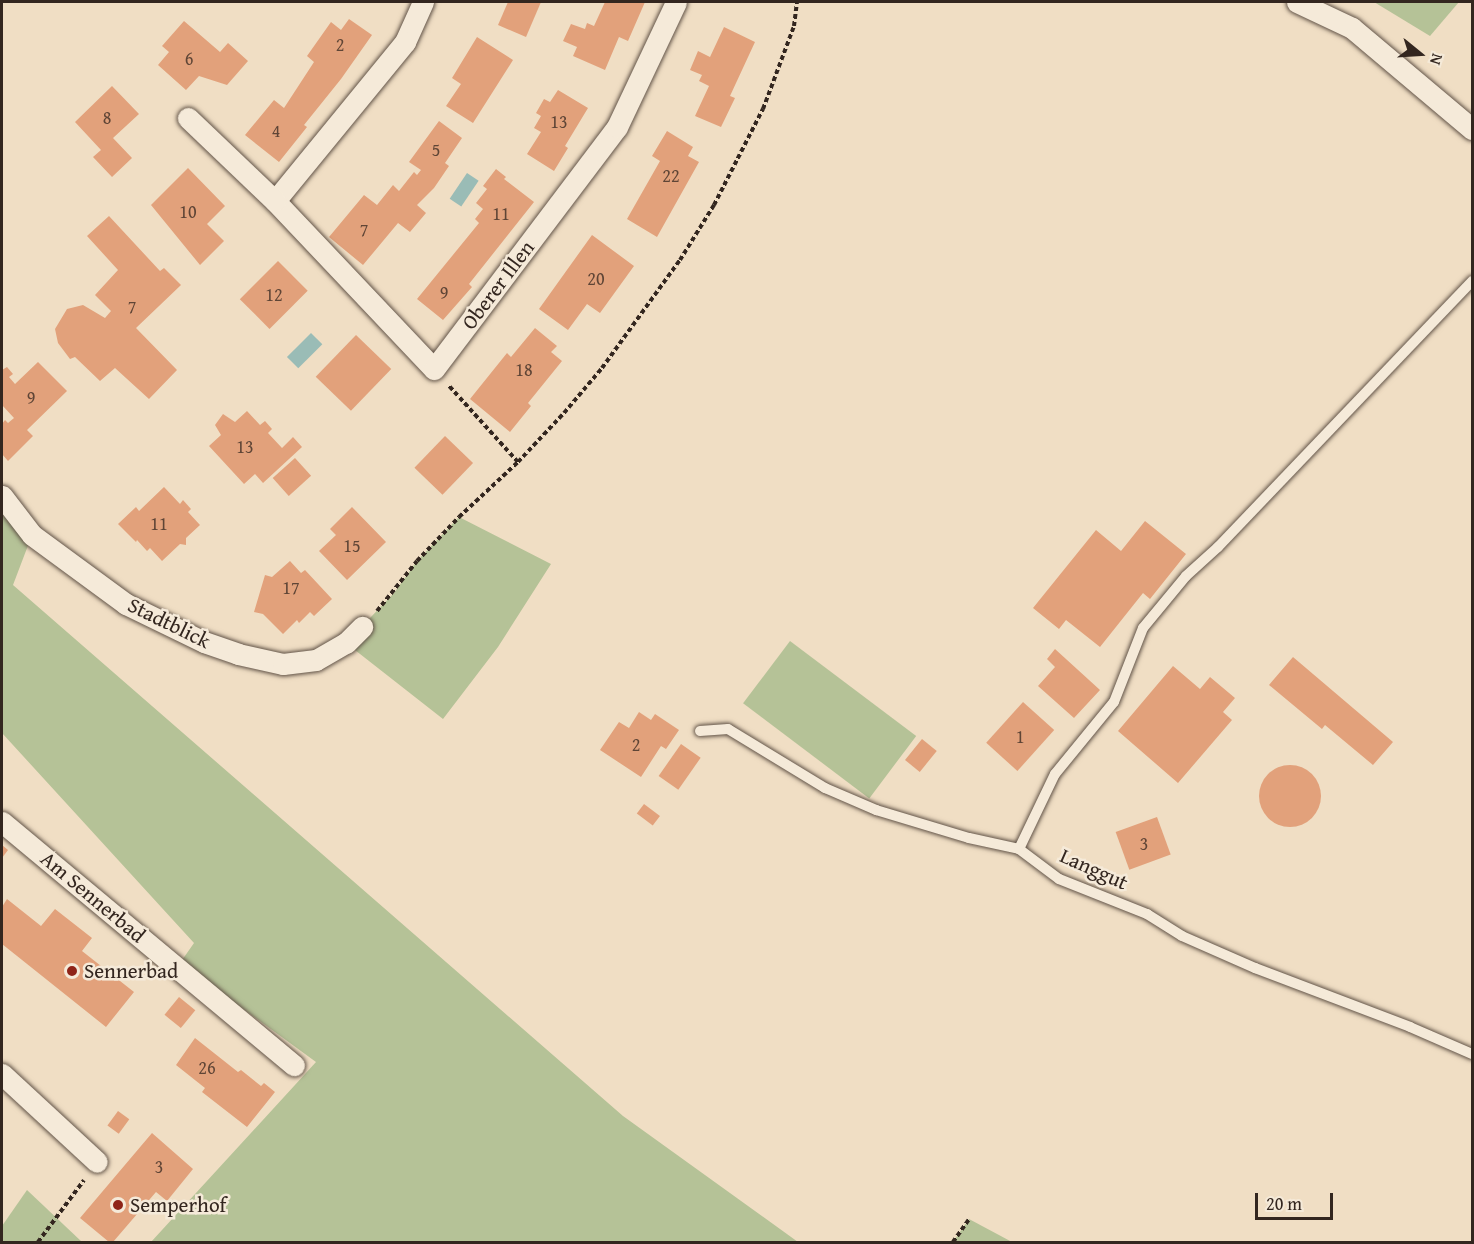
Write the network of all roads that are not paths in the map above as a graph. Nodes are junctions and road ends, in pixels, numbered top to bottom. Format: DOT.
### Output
graph roads {
  1 [pos="423,2"];
  2 [pos="676,2"];
  3 [pos="1297,2"];
  4 [pos="188,118"];
  5 [pos="1473,129"];
  6 [pos="275,201"];
  7 [pos="1473,281"];
  8 [pos="2,496"];
  9 [pos="362,627"];
  10 [pos="700,730"];
  11 [pos="2,822"];
  12 [pos="1019,849"];
  13 [pos="1473,1054"];
  14 [pos="294,1065"];
  15 [pos="2,1074"];
  16 [pos="90,1155"];
  1 -- 6 [label="street"];
  2 -- 6 [label="street, Oberer Illen"];
  3 -- 5 [label="street"];
  4 -- 6 [label="street"];
  7 -- 12 [label="lane"];
  8 -- 9 [label="street, Stadtblick"];
  10 -- 12 [label="lane, Langgut"];
  11 -- 14 [label="street, Am Sennerbad"];
  12 -- 13 [label="lane, Langgut"];
  15 -- 16 [label="street"];
}
